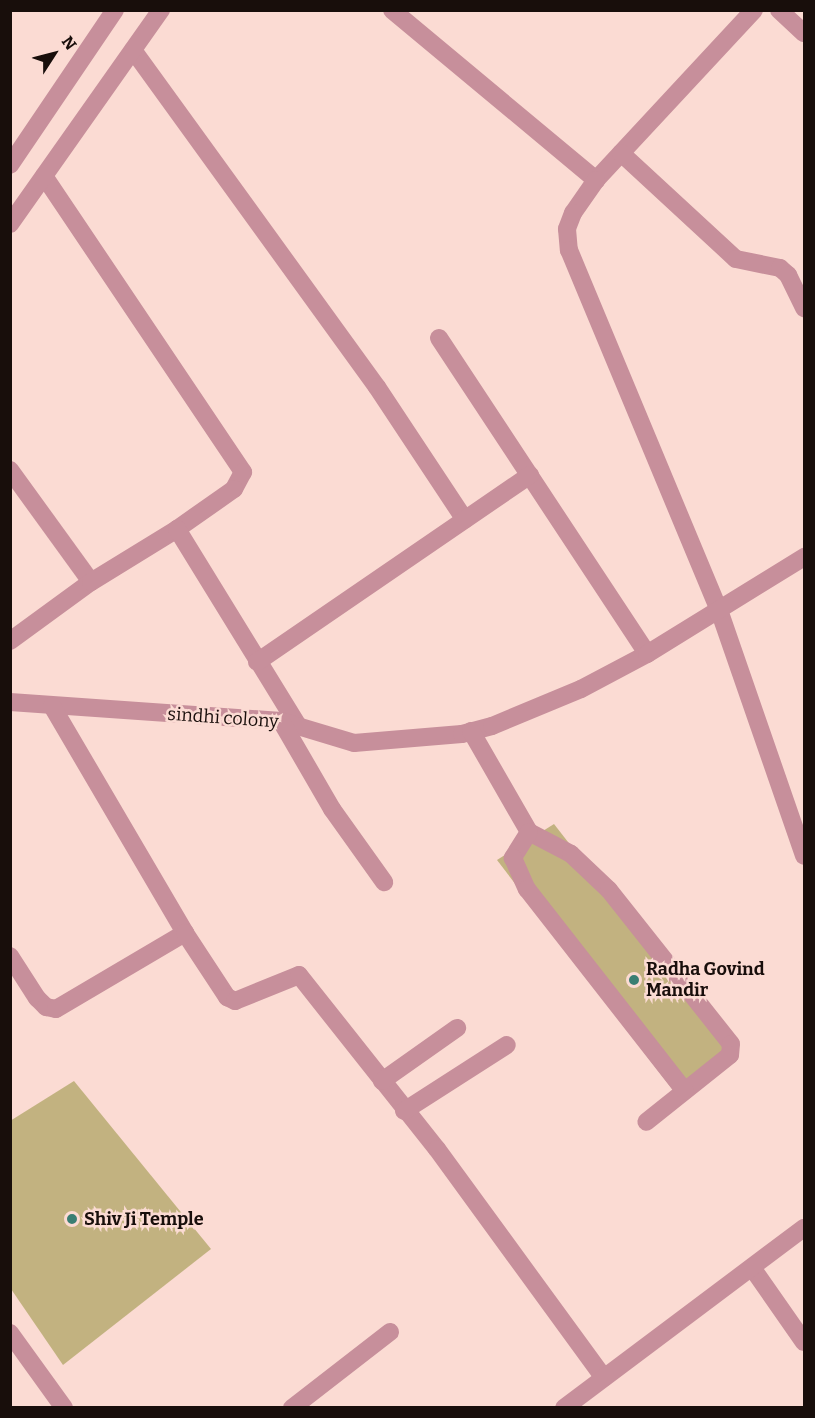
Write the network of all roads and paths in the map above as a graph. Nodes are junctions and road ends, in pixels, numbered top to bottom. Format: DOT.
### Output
graph roads {
  1 [pos="115,10"];
  2 [pos="161,10"];
  3 [pos="392,10"];
  4 [pos="754,10"];
  5 [pos="779,10"];
  6 [pos="804,33"];
  7 [pos="133,50"];
  8 [pos="621,153"];
  9 [pos="10,165"];
  10 [pos="44,176"];
  11 [pos="596,180"];
  12 [pos="10,224"];
  13 [pos="804,308"];
  14 [pos="439,338"];
  15 [pos="10,470"];
  16 [pos="530,475"];
  17 [pos="465,520"];
  18 [pos="177,529"];
  19 [pos="804,557"];
  20 [pos="91,582"];
  21 [pos="727,606"];
  22 [pos="10,641"];
  23 [pos="646,654"];
  24 [pos="257,662"];
  25 [pos="10,702"];
  26 [pos="52,706"];
  27 [pos="290,723"];
  28 [pos="471,731"];
  29 [pos="529,832"];
  30 [pos="804,856"];
  31 [pos="384,882"];
  32 [pos="185,933"];
  33 [pos="10,956"];
  34 [pos="457,1028"];
  35 [pos="507,1045"];
  36 [pos="382,1081"];
  37 [pos="686,1091"];
  38 [pos="404,1111"];
  39 [pos="646,1122"];
  40 [pos="804,1228"];
  41 [pos="753,1269"];
  42 [pos="390,1332"];
  43 [pos="10,1334"];
  44 [pos="804,1342"];
  45 [pos="604,1378"];
  46 [pos="64,1407"];
  47 [pos="292,1407"];
  48 [pos="564,1407"];
  1 -- 9 [label="street"];
  2 -- 7 [label="street"];
  3 -- 11 [label="street"];
  4 -- 8 [label="street"];
  5 -- 6 [label="street"];
  7 -- 10 [label="street"];
  7 -- 17 [label="street"];
  8 -- 11 [label="street"];
  8 -- 13 [label="street"];
  10 -- 12 [label="street"];
  10 -- 18 [label="street"];
  11 -- 21 [label="street"];
  14 -- 16 [label="street"];
  15 -- 20 [label="street"];
  16 -- 17 [label="street"];
  16 -- 23 [label="street"];
  17 -- 24 [label="street"];
  18 -- 20 [label="street"];
  18 -- 24 [label="street"];
  19 -- 21 [label="street, sindhi colony"];
  20 -- 22 [label="street"];
  21 -- 23 [label="street, sindhi colony"];
  21 -- 30 [label="street"];
  23 -- 28 [label="street, sindhi colony"];
  24 -- 27 [label="street"];
  25 -- 26 [label="street, sindhi colony"];
  26 -- 27 [label="street, sindhi colony"];
  26 -- 32 [label="street"];
  27 -- 28 [label="street, sindhi colony"];
  27 -- 31 [label="street"];
  28 -- 29 [label="street"];
  29 -- 37 [label="street"];
  29 -- 37 [label="street"];
  32 -- 33 [label="street"];
  32 -- 36 [label="street"];
  34 -- 36 [label="street"];
  35 -- 38 [label="street"];
  36 -- 38 [label="street"];
  37 -- 39 [label="street"];
  38 -- 45 [label="street"];
  40 -- 41 [label="street"];
  41 -- 44 [label="street"];
  41 -- 45 [label="street"];
  42 -- 47 [label="street"];
  43 -- 46 [label="street"];
  45 -- 48 [label="street"];
}
